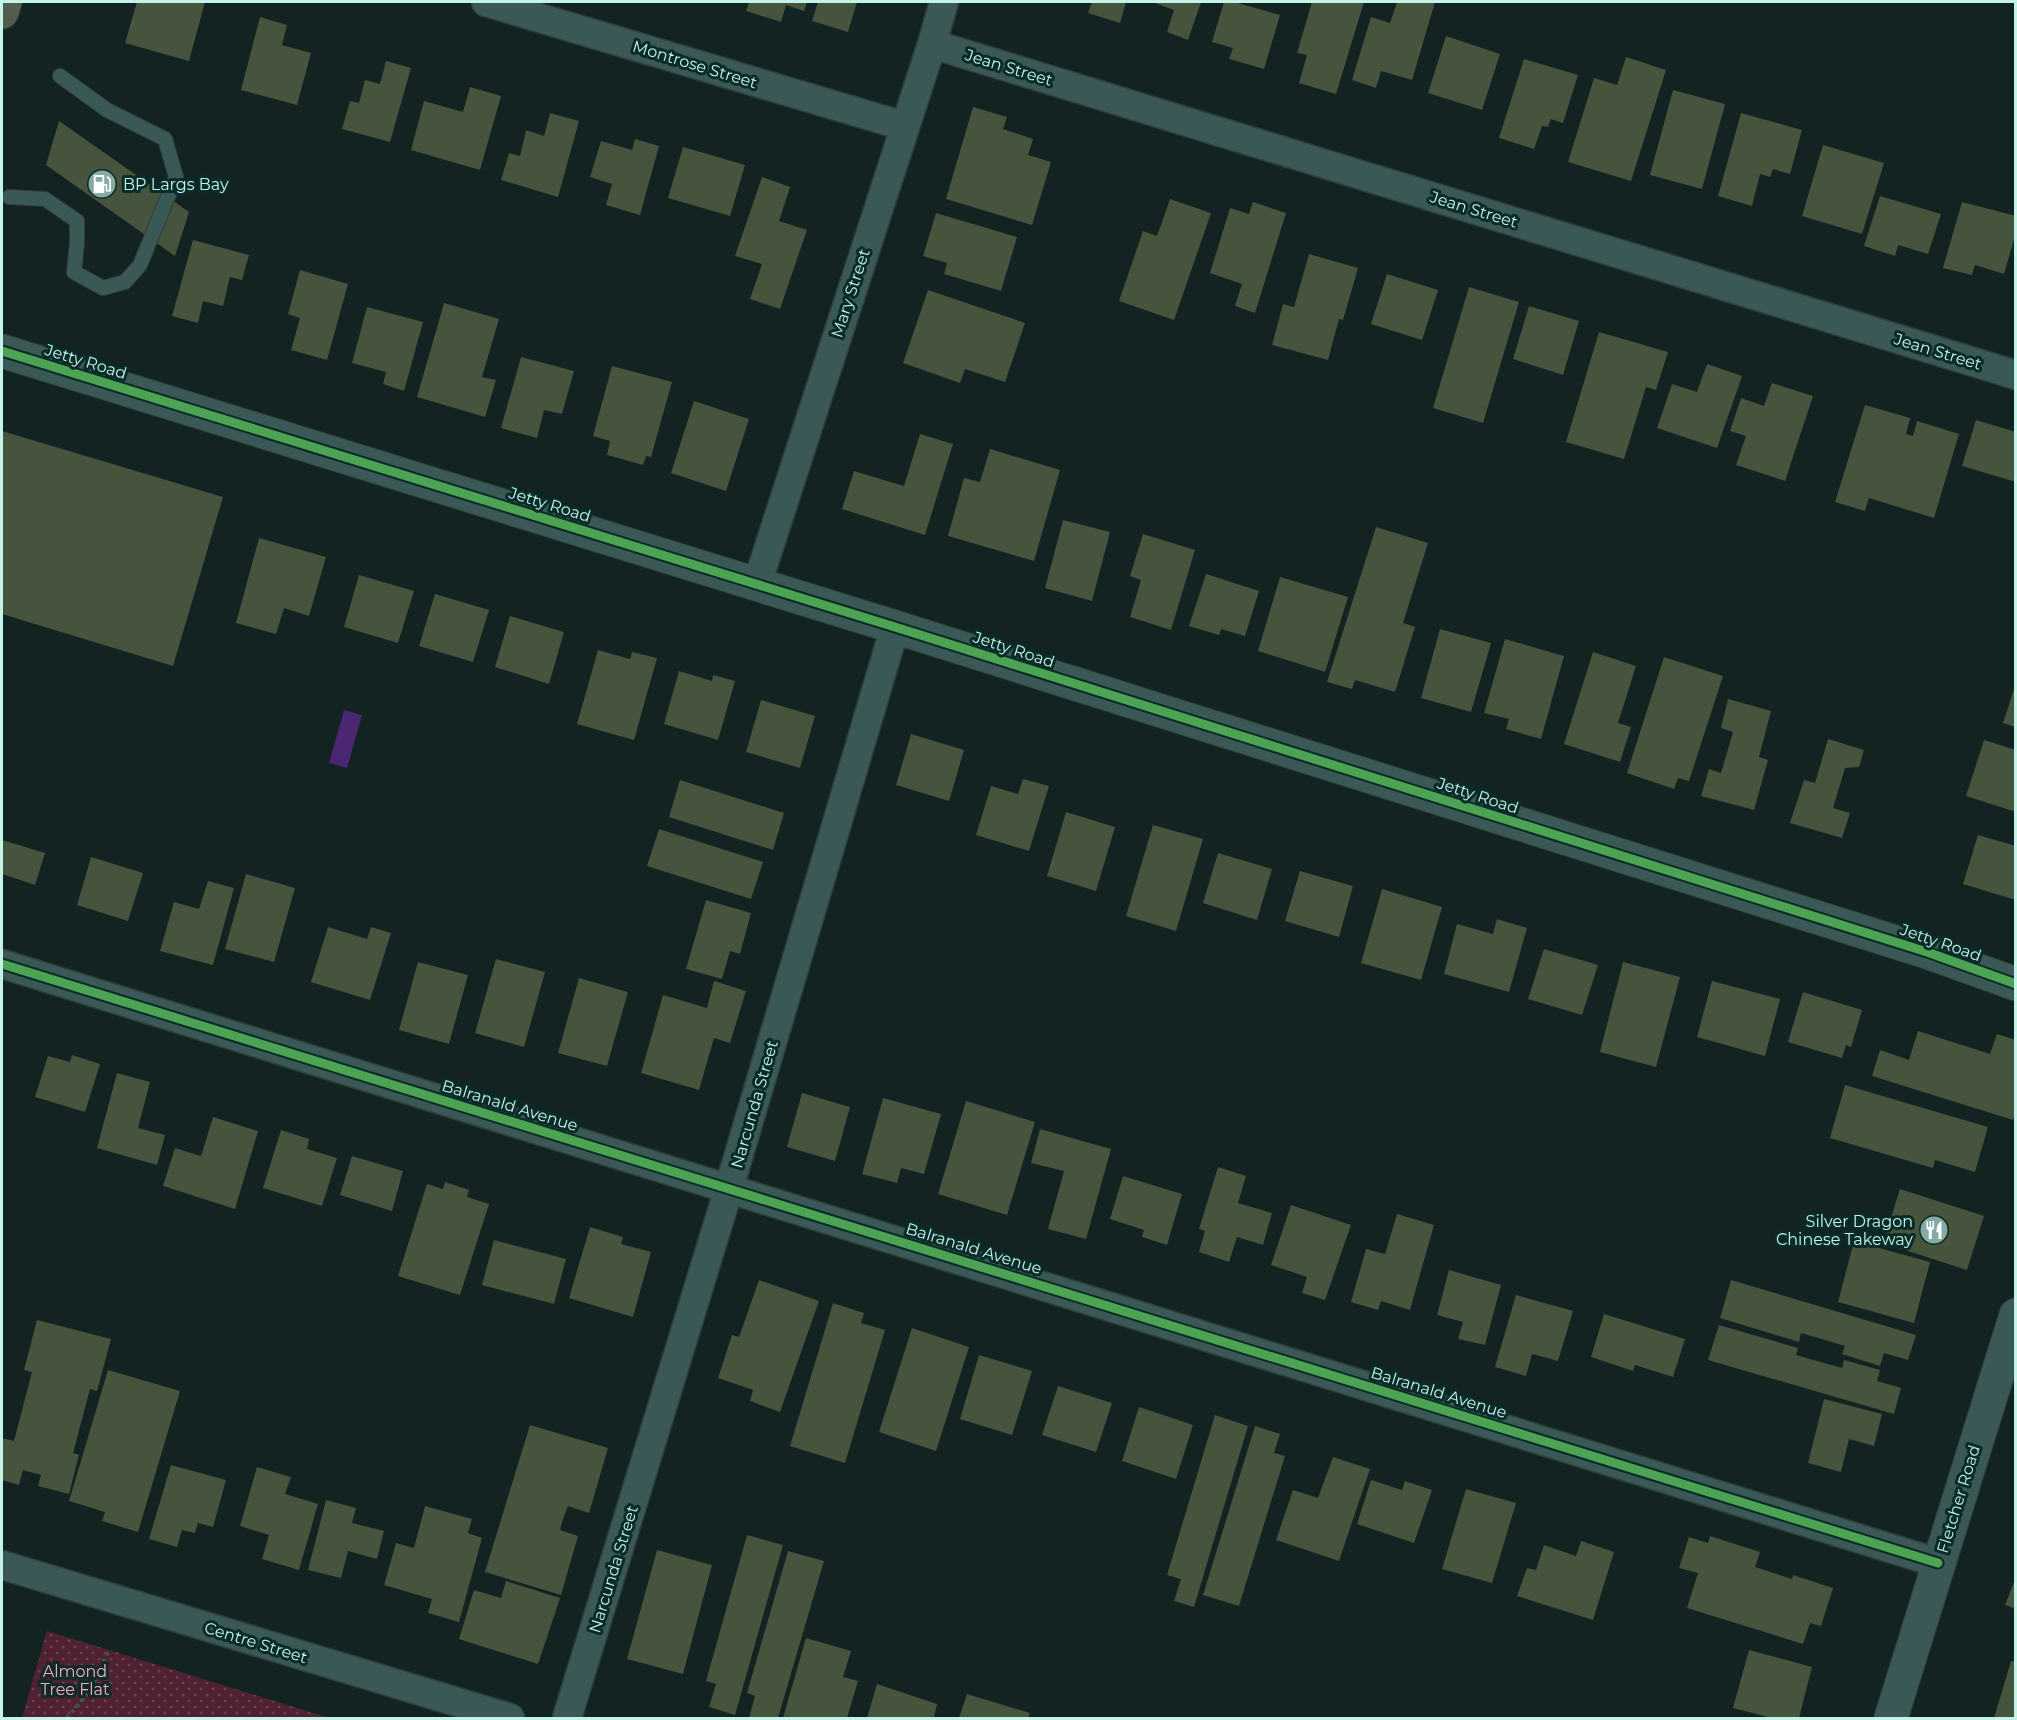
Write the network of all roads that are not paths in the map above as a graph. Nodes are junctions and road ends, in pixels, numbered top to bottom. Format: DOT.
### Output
graph roads {
  1 [pos="5,2"];
  2 [pos="486,2"];
  3 [pos="944,2"];
  4 [pos="2,12"];
  5 [pos="932,44"];
  6 [pos="60,76"];
  7 [pos="904,126"];
  8 [pos="9,197"];
  9 [pos="2,351"];
  10 [pos="2016,375"];
  11 [pos="757,584"];
  12 [pos="895,627"];
  13 [pos="1927,952"];
  14 [pos="2016,960"];
  15 [pos="2,964"];
  16 [pos="2016,984"];
  17 [pos="729,1188"];
  18 [pos="2016,1315"];
  19 [pos="1938,1563"];
  20 [pos="2,1565"];
  21 [pos="510,1719"];
  22 [pos="567,1719"];
  23 [pos="1891,1719"];
  1 -- 4 [label="highway"];
  2 -- 7 [label="street, Montrose Street"];
  3 -- 5 [label="street, Mary Street"];
  5 -- 7 [label="street, Mary Street"];
  5 -- 10 [label="street, Jean Street"];
  6 -- 8 [label="lane"];
  7 -- 11 [label="street, Mary Street"];
  9 -- 11 [label="street, Jetty Road"];
  11 -- 12 [label="street, Jetty Road"];
  12 -- 13 [label="street, Jetty Road"];
  12 -- 17 [label="street, Narcunda Street"];
  13 -- 14 [label="street, Jetty Road"];
  13 -- 16 [label="street, Jetty Road"];
  15 -- 17 [label="street, Balranald Avenue"];
  17 -- 19 [label="street, Balranald Avenue"];
  17 -- 22 [label="street, Narcunda Street"];
  18 -- 19 [label="street, Fletcher Road"];
  19 -- 23 [label="street, Fletcher Road"];
  20 -- 21 [label="street, Centre Street"];
}
